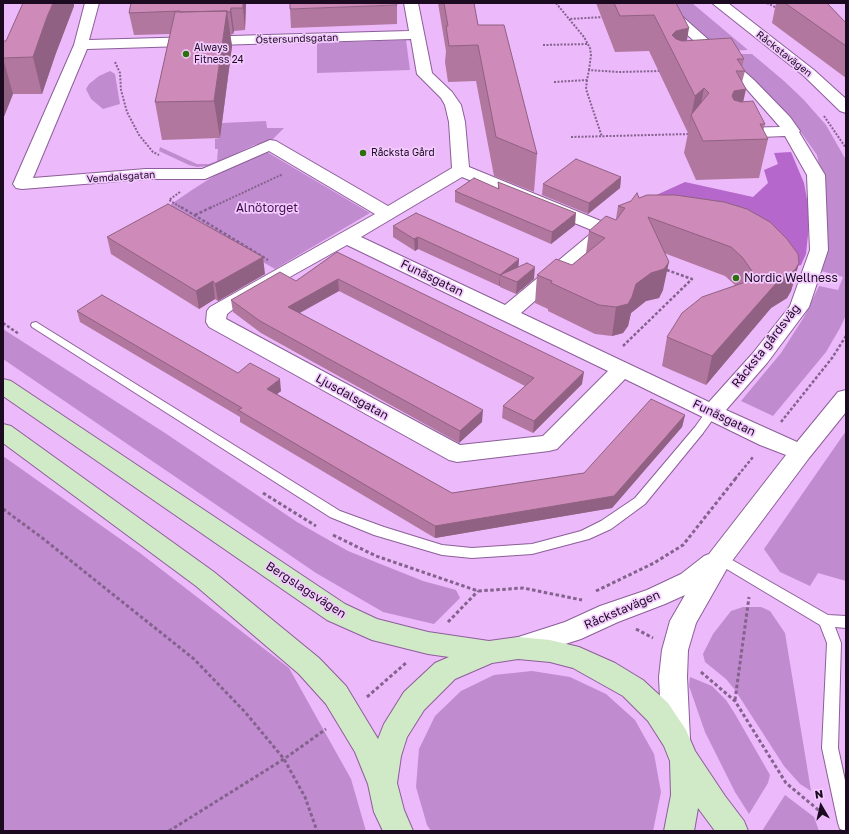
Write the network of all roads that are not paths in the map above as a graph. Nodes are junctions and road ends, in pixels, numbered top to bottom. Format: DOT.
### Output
graph roads {
  1 [pos="92,3"];
  2 [pos="411,3"];
  3 [pos="659,3"];
  4 [pos="719,3"];
  5 [pos="417,35"];
  6 [pos="81,45"];
  7 [pos="732,67"];
  8 [pos="708,68"];
  9 [pos="846,108"];
  10 [pos="792,131"];
  11 [pos="733,133"];
  12 [pos="461,170"];
  13 [pos="388,214"];
  14 [pos="346,237"];
  15 [pos="507,314"];
  16 [pos="36,325"];
  17 [pos="614,366"];
  18 [pos="3,386"];
  19 [pos="846,397"];
  20 [pos="712,412"];
  21 [pos="3,432"];
  22 [pos="801,452"];
  23 [pos="720,558"];
  24 [pos="826,622"];
  25 [pos="846,622"];
  26 [pos="518,648"];
  27 [pos="489,652"];
  28 [pos="680,749"];
  29 [pos="842,783"];
  30 [pos="383,784"];
  31 [pos="846,823"];
  32 [pos="393,825"];
  33 [pos="679,831"];
  34 [pos="733,831"];
  1 -- 6 [label="street, Vemdalsgatan"];
  2 -- 5 [label="street"];
  3 -- 7 [label="street, Råcksta gårdsväg"];
  4 -- 9 [label="street, Råckstavägen"];
  5 -- 6 [label="street, Östersundsgatan"];
  5 -- 12 [label="street"];
  6 -- 13 [label="street, Vemdalsgatan"];
  7 -- 8 [label="street"];
  7 -- 10 [label="street, Råcksta gårdsväg"];
  10 -- 11 [label="street"];
  10 -- 20 [label="street, Råcksta gårdsväg"];
  12 -- 13 [label="street"];
  12 -- 15 [label="street"];
  13 -- 14 [label="street"];
  14 -- 15 [label="street, Funäsgatan"];
  14 -- 17 [label="street, Ljusdalsgatan"];
  15 -- 17 [label="street, Funäsgatan"];
  16 -- 20 [label="lane"];
  17 -- 20 [label="street, Funäsgatan"];
  18 -- 27 [label="main road, Bergslagsvägen"];
  19 -- 22 [label="street, Råckstavägen"];
  20 -- 22 [label="street, Funäsgatan"];
  21 -- 30 [label="main road"];
  22 -- 23 [label="street, Råckstavägen"];
  23 -- 24 [label="lane"];
  23 -- 26 [label="street, Råckstavägen"];
  23 -- 28 [label="street, Råckstavägen"];
  24 -- 25 [label="lane"];
  24 -- 29 [label="lane"];
  26 -- 27 [label="main road, Bergslagsvägen"];
  26 -- 28 [label="main road, Bergslagsvägen"];
  27 -- 30 [label="main road"];
  28 -- 33 [label="main road"];
  28 -- 34 [label="main road, Bergslagsvägen"];
  29 -- 31 [label="lane"];
  30 -- 32 [label="main road"];
}
